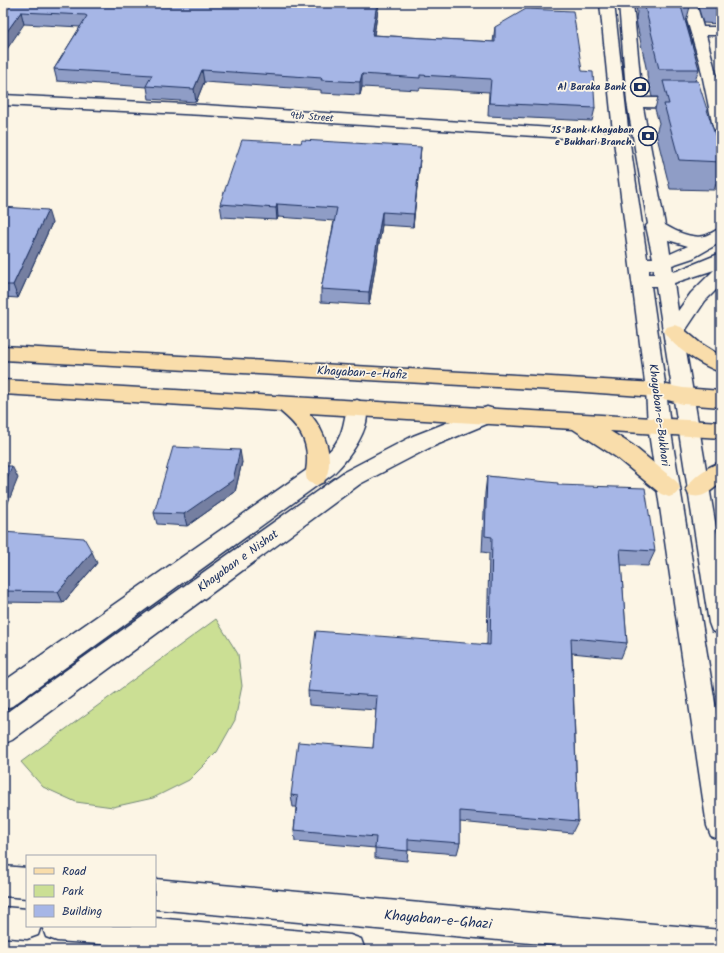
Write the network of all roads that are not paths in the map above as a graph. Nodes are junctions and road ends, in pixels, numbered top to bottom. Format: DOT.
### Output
graph roads {
  1 [pos="607,3"];
  2 [pos="626,3"];
  3 [pos="689,3"];
  4 [pos="697,30"];
  5 [pos="721,31"];
  6 [pos="714,64"];
  7 [pos="3,100"];
  8 [pos="635,102"];
  9 [pos="719,104"];
  10 [pos="721,127"];
  11 [pos="621,137"];
  12 [pos="655,226"];
  13 [pos="714,238"];
  14 [pos="721,259"];
  15 [pos="663,271"];
  16 [pos="640,272"];
  17 [pos="721,274"];
  18 [pos="674,332"];
  19 [pos="3,353"];
  20 [pos="721,365"];
  21 [pos="3,387"];
  22 [pos="656,390"];
  23 [pos="683,396"];
  24 [pos="721,399"];
  25 [pos="285,404"];
  26 [pos="357,408"];
  27 [pos="487,415"];
  28 [pos="576,421"];
  29 [pos="659,426"];
  30 [pos="687,428"];
  31 [pos="721,430"];
  32 [pos="721,471"];
  33 [pos="316,476"];
  34 [pos="669,488"];
  35 [pos="697,489"];
  36 [pos="721,623"];
  37 [pos="3,697"];
  38 [pos="3,731"];
  39 [pos="721,826"];
  40 [pos="3,881"];
  41 [pos="26,883"];
  42 [pos="156,894"];
  43 [pos="3,922"];
  44 [pos="26,924"];
  45 [pos="64,927"];
  46 [pos="169,942"];
  47 [pos="721,945"];
  48 [pos="335,949"];
  1 -- 11 [label="street, Khayaban-e-Bukhari"];
  2 -- 8 [label="street"];
  3 -- 4 [label="street"];
  4 -- 5 [label="street"];
  4 -- 6 [label="street"];
  6 -- 9 [label="street"];
  7 -- 11 [label="street, 9th Street"];
  8 -- 9 [label="street"];
  8 -- 12 [label="street"];
  9 -- 10 [label="street"];
  11 -- 16 [label="street, Khayaban-e-Bukhari"];
  12 -- 13 [label="street"];
  12 -- 15 [label="street"];
  13 -- 15 [label="street"];
  14 -- 15 [label="street"];
  15 -- 16 [label="street"];
  15 -- 18 [label="street"];
  16 -- 22 [label="street, Khayaban-e-Bukhari"];
  17 -- 18 [label="street"];
  18 -- 20 [label="main road"];
  18 -- 23 [label="street"];
  19 -- 22 [label="main road, Khayaban-e-Hafiz"];
  21 -- 25 [label="main road"];
  22 -- 23 [label="main road, Khayaban-e-Hafiz"];
  22 -- 29 [label="street, Khayaban-e-Bukhari"];
  23 -- 24 [label="main road, Khayaban-e-Hafiz"];
  23 -- 30 [label="street"];
  25 -- 26 [label="main road"];
  25 -- 33 [label="main road"];
  26 -- 27 [label="main road"];
  26 -- 33 [label="street, Khayaban e Nishat"];
  27 -- 28 [label="main road"];
  27 -- 38 [label="street, Khayaban e Nishat"];
  28 -- 29 [label="main road"];
  28 -- 34 [label="main road"];
  29 -- 30 [label="main road"];
  29 -- 34 [label="street, Khayaban-e-Bukhari"];
  30 -- 31 [label="main road"];
  30 -- 35 [label="street"];
  32 -- 35 [label="main road"];
  33 -- 37 [label="street, Khayaban e Nishat"];
  34 -- 39 [label="street, Khayaban-e-Bukhari"];
  35 -- 36 [label="street"];
  40 -- 41 [label="street"];
  42 -- 47 [label="street, Khayaban-e-Ghazi"];
  43 -- 44 [label="street"];
  45 -- 46 [label="street"];
  46 -- 48 [label="street"];
}
